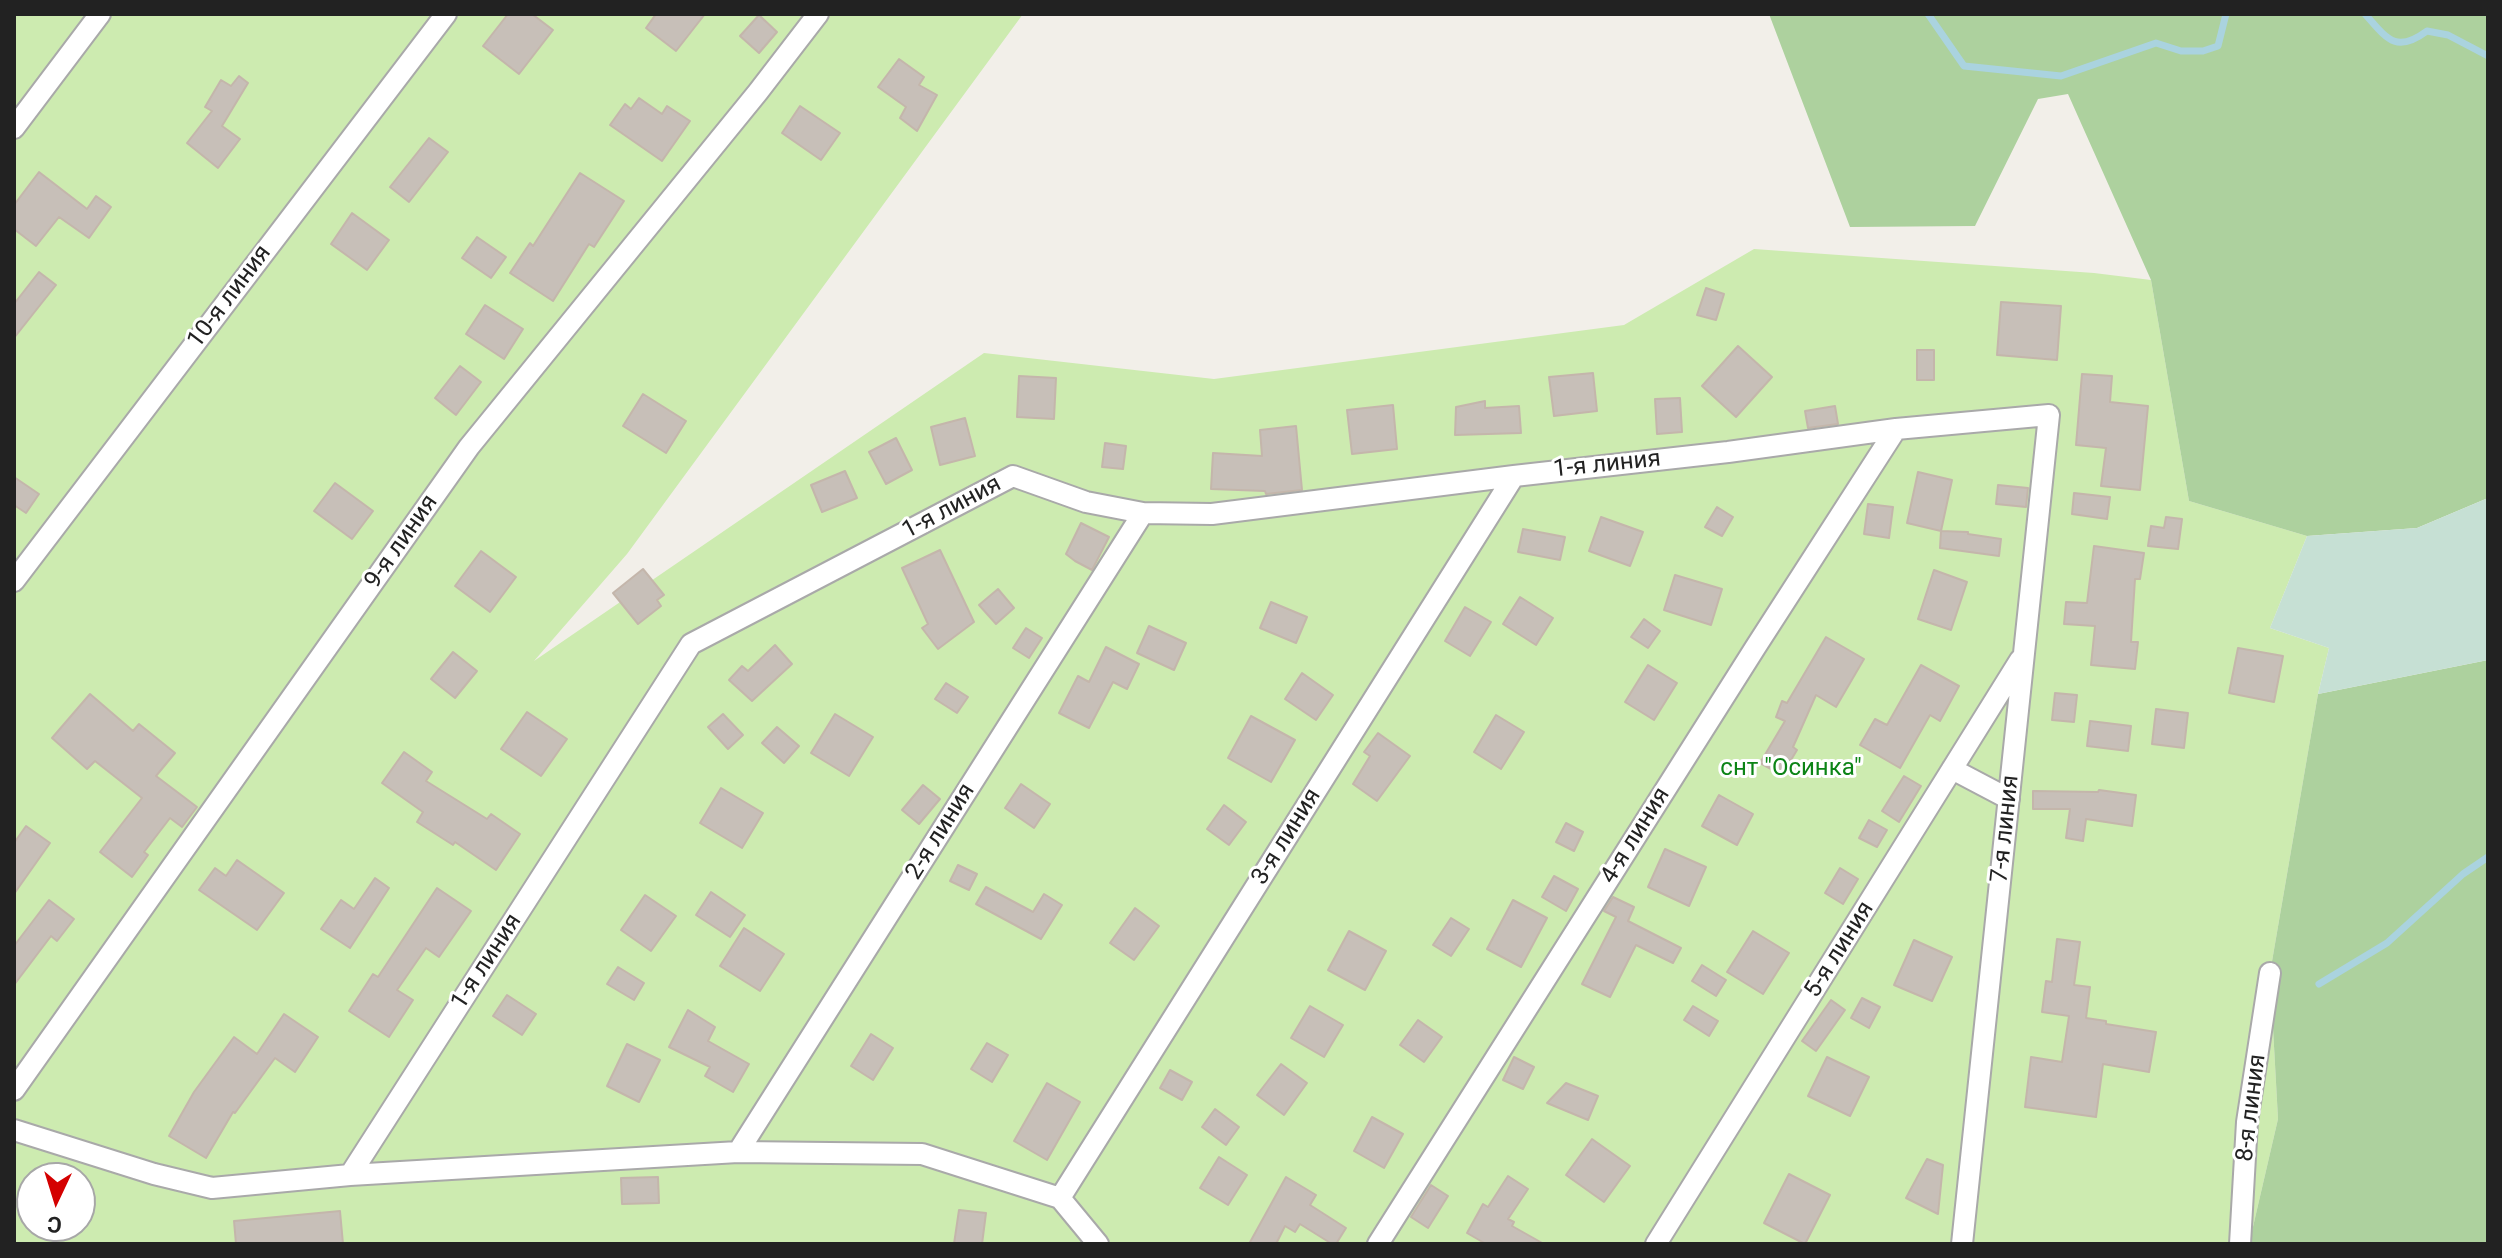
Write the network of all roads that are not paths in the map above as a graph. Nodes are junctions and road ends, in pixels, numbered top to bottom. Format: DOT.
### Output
graph roads {
  1 [pos="100,14"];
  2 [pos="446,14"];
  3 [pos="818,14"];
  4 [pos="14,128"];
  5 [pos="2049,415"];
  6 [pos="1896,429"];
  7 [pos="1514,476"];
  8 [pos="1143,513"];
  9 [pos="14,581"];
  10 [pos="2023,656"];
  11 [pos="1952,769"];
  12 [pos="2009,799"];
  13 [pos="2270,973"];
  14 [pos="14,1090"];
  15 [pos="14,1130"];
  16 [pos="738,1152"];
  17 [pos="350,1175"];
  18 [pos="1060,1198"];
  19 [pos="1966,1212"];
  20 [pos="1098,1244"];
  21 [pos="1378,1244"];
  22 [pos="1656,1244"];
  23 [pos="1947,1244"];
  24 [pos="1962,1244"];
  25 [pos="2240,1244"];
  1 -- 4 [label="street"];
  2 -- 9 [label="street, 10-я линия"];
  3 -- 14 [label="street, 9-я линия"];
  5 -- 6 [label="street, 1-я линия"];
  5 -- 10 [label="street, 7-я линия"];
  6 -- 7 [label="street, 1-я линия"];
  6 -- 21 [label="street, 4-я линия"];
  7 -- 8 [label="street, 1-я линия"];
  7 -- 18 [label="street, 3-я линия"];
  8 -- 16 [label="street, 2-я линия"];
  8 -- 17 [label="street, 1-я линия"];
  10 -- 11 [label="street, 5-я линия"];
  10 -- 12 [label="street, 7-я линия"];
  11 -- 12 [label="street"];
  11 -- 22 [label="street, 5-я линия"];
  12 -- 19 [label="street, 7-я линия"];
  13 -- 25 [label="street, 8-я линия"];
  15 -- 17 [label="street"];
  16 -- 17 [label="street"];
  16 -- 18 [label="street"];
  18 -- 20 [label="street"];
  19 -- 23 [label="street"];
  19 -- 24 [label="street, 7-я линия"];
}
